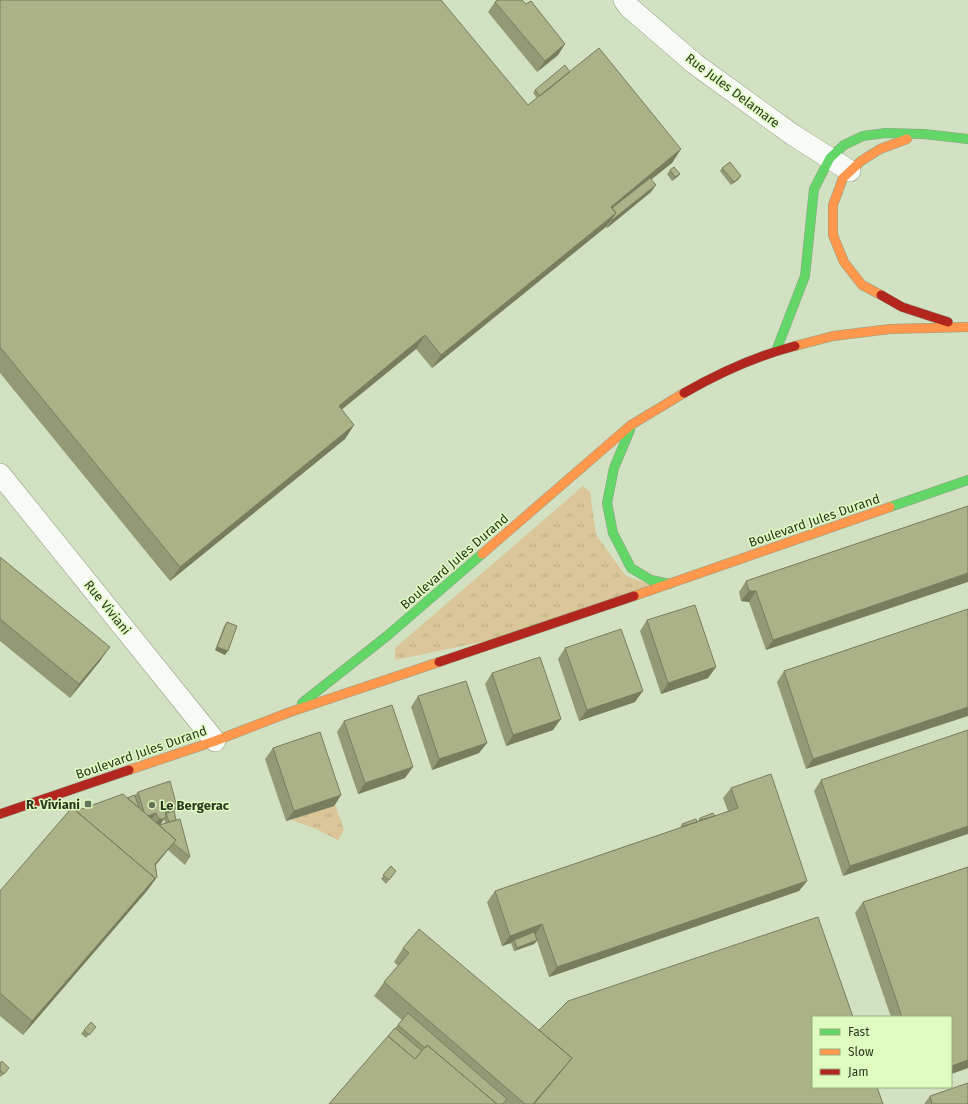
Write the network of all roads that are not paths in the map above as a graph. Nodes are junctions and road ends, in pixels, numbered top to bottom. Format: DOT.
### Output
graph roads {
  1 [pos="624,0"];
  2 [pos="924,134"];
  3 [pos="968,139"];
  4 [pos="830,158"];
  5 [pos="850,171"];
  6 [pos="965,327"];
  7 [pos="776,351"];
  8 [pos="632,426"];
  9 [pos="0,474"];
  10 [pos="968,480"];
  11 [pos="669,584"];
  12 [pos="290,712"];
  13 [pos="215,741"];
  14 [pos="0,814"];
  1 -- 4 [label="street, Rue Jules Delamare"];
  2 -- 3 [label="street, Boulevard Jules Durand"];
  2 -- 4 [label="street, Boulevard Jules Durand"];
  2 -- 5 [label="street, Boulevard Jules Durand"];
  4 -- 5 [label="street, Rue Jules Delamare"];
  4 -- 7 [label="street, Boulevard Jules Durand"];
  5 -- 6 [label="street, Boulevard Jules Durand"];
  6 -- 7 [label="street, Boulevard Jules Durand"];
  7 -- 8 [label="street, Boulevard Jules Durand"];
  8 -- 11 [label="street"];
  8 -- 12 [label="street, Boulevard Jules Durand"];
  9 -- 13 [label="street, Rue Viviani"];
  10 -- 11 [label="street, Boulevard Jules Durand"];
  11 -- 12 [label="street, Boulevard Jules Durand"];
  12 -- 13 [label="street, Boulevard Jules Durand"];
  13 -- 14 [label="street, Boulevard Jules Durand"];
}
